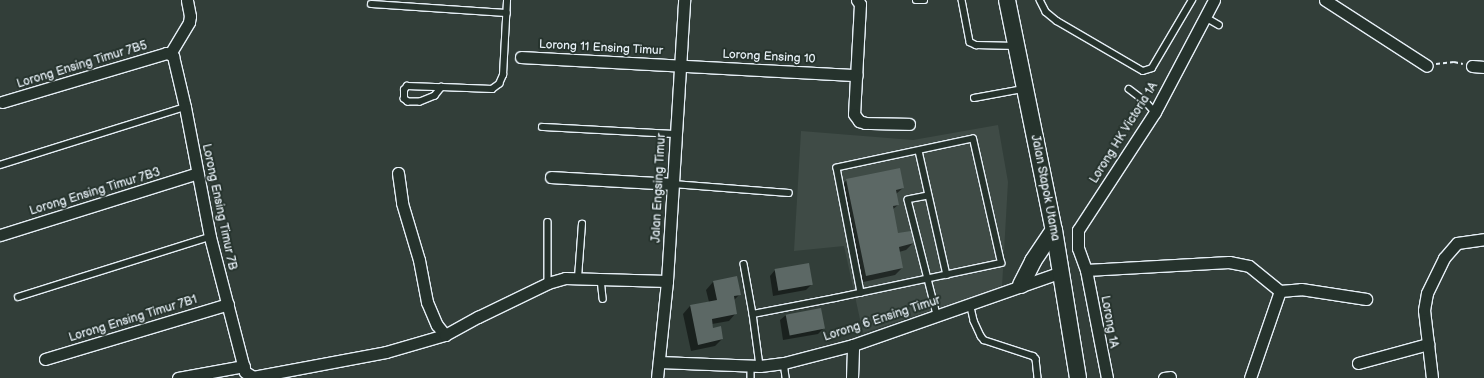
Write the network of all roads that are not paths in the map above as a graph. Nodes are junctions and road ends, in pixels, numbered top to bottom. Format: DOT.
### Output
graph roads {
  1 [pos="187,0"];
  2 [pos="507,0"];
  3 [pos="684,0"];
  4 [pos="857,0"];
  5 [pos="916,0"];
  6 [pos="924,0"];
  7 [pos="962,0"];
  8 [pos="1007,0"];
  9 [pos="1040,0"];
  10 [pos="1192,0"];
  11 [pos="1214,0"];
  12 [pos="1325,0"];
  13 [pos="371,4"];
  14 [pos="507,13"];
  15 [pos="1205,17"];
  16 [pos="1219,25"];
  17 [pos="1016,46"];
  18 [pos="170,54"];
  19 [pos="521,57"];
  20 [pos="680,66"];
  21 [pos="1428,66"];
  22 [pos="1472,66"];
  23 [pos="1484,67"];
  24 [pos="857,75"];
  25 [pos="442,87"];
  26 [pos="1026,88"];
  27 [pos="1129,89"];
  28 [pos="974,98"];
  29 [pos="2,102"];
  30 [pos="185,107"];
  31 [pos="1155,112"];
  32 [pos="909,124"];
  33 [pos="542,127"];
  34 [pos="676,134"];
  35 [pos="919,151"];
  36 [pos="0,165"];
  37 [pos="198,173"];
  38 [pos="398,173"];
  39 [pos="551,177"];
  40 [pos="673,184"];
  41 [pos="790,193"];
  42 [pos="928,196"];
  43 [pos="548,222"];
  44 [pos="582,224"];
  45 [pos="1054,230"];
  46 [pos="0,236"];
  47 [pos="210,237"];
  48 [pos="1484,239"];
  49 [pos="744,264"];
  50 [pos="1086,270"];
  51 [pos="1061,272"];
  52 [pos="947,275"];
  53 [pos="578,278"];
  54 [pos="929,278"];
  55 [pos="601,279"];
  56 [pos="667,281"];
  57 [pos="548,283"];
  58 [pos="1021,285"];
  59 [pos="1280,291"];
  60 [pos="861,293"];
  61 [pos="18,297"];
  62 [pos="603,299"];
  63 [pos="1366,299"];
  64 [pos="970,302"];
  65 [pos="228,304"];
  66 [pos="753,314"];
  67 [pos="937,315"];
  68 [pos="446,335"];
  69 [pos="1428,344"];
  70 [pos="853,345"];
  71 [pos="45,359"];
  72 [pos="659,362"];
  73 [pos="784,363"];
  74 [pos="1358,363"];
  75 [pos="244,366"];
  76 [pos="756,366"];
  77 [pos="178,378"];
  78 [pos="657,378"];
  79 [pos="751,378"];
  80 [pos="786,378"];
  81 [pos="852,378"];
  82 [pos="1038,378"];
  83 [pos="1078,378"];
  84 [pos="1107,378"];
  85 [pos="1250,378"];
  86 [pos="1432,378"];
  1 -- 18 [label="street"];
  2 -- 14 [label="lane"];
  3 -- 20 [label="street, Jalan Engsing Timur"];
  4 -- 24 [label="street"];
  5 -- 6 [label="lane"];
  7 -- 17 [label="lane"];
  8 -- 17 [label="main road, Jalan Stapok Utama"];
  9 -- 10 [label="lane"];
  11 -- 15 [label="street, Lorong HK Victoria 1A"];
  12 -- 21 [label="street"];
  13 -- 14 [label="lane"];
  14 -- 25 [label="lane"];
  15 -- 16 [label="lane"];
  15 -- 31 [label="street, Lorong HK Victoria 1A"];
  17 -- 26 [label="main road, Jalan Stapok Utama"];
  18 -- 29 [label="street, Lorong Ensing Timur 7B5"];
  18 -- 30 [label="street, Lorong Ensing Timur 7B"];
  19 -- 20 [label="street, Lorong 11 Ensing Timur"];
  20 -- 24 [label="street, Lorong Ensing 10"];
  20 -- 34 [label="street, Jalan Engsing Timur"];
  22 -- 23 [label="street"];
  24 -- 32 [label="street"];
  25 -- 25 [label="lane"];
  26 -- 28 [label="lane"];
  26 -- 45 [label="main road, Jalan Stapok Utama"];
  27 -- 31 [label="lane"];
  30 -- 36 [label="lane"];
  30 -- 37 [label="street, Lorong Ensing Timur 7B"];
  31 -- 50 [label="street, Lorong HK Victoria 1A"];
  33 -- 34 [label="lane"];
  34 -- 40 [label="street, Jalan Engsing Timur"];
  35 -- 42 [label="lane"];
  35 -- 52 [label="lane"];
  35 -- 60 [label="lane"];
  37 -- 46 [label="street, Lorong Ensing Timur 7B3"];
  37 -- 47 [label="street, Lorong Ensing Timur 7B"];
  38 -- 68 [label="street"];
  39 -- 40 [label="street"];
  40 -- 41 [label="lane"];
  40 -- 56 [label="street, Jalan Engsing Timur"];
  42 -- 52 [label="lane"];
  42 -- 54 [label="lane"];
  43 -- 57 [label="lane"];
  44 -- 53 [label="lane"];
  45 -- 51 [label="main road, Jalan Stapok Utama"];
  45 -- 58 [label="main road"];
  47 -- 61 [label="lane"];
  47 -- 65 [label="street, Lorong Ensing Timur 7B"];
  48 -- 69 [label="street"];
  49 -- 66 [label="lane"];
  50 -- 59 [label="street"];
  50 -- 84 [label="street, Lorong 1A"];
  51 -- 58 [label="street, Lorong 6 Ensing Timur"];
  51 -- 83 [label="main road, Jalan Stapok Utama"];
  52 -- 54 [label="lane"];
  53 -- 55 [label="street"];
  53 -- 57 [label="street"];
  54 -- 60 [label="lane"];
  54 -- 67 [label="lane"];
  55 -- 56 [label="street"];
  55 -- 62 [label="lane"];
  56 -- 72 [label="street, Jalan Engsing Timur"];
  57 -- 68 [label="street"];
  58 -- 64 [label="street, Lorong 6 Ensing Timur"];
  59 -- 63 [label="street"];
  59 -- 85 [label="street"];
  60 -- 66 [label="lane"];
  64 -- 67 [label="street, Lorong 6 Ensing Timur"];
  64 -- 82 [label="lane"];
  65 -- 71 [label="street, Lorong Ensing Timur 7B1"];
  65 -- 75 [label="street, Lorong Ensing Timur 7B"];
  66 -- 76 [label="lane"];
  67 -- 70 [label="street, Lorong 6 Ensing Timur"];
  68 -- 75 [label="street"];
  69 -- 74 [label="street"];
  69 -- 86 [label="street"];
  70 -- 73 [label="street, Lorong 6 Ensing Timur"];
  70 -- 81 [label="street"];
  72 -- 76 [label="street, Lorong 6 Ensing Timur"];
  72 -- 78 [label="street, Jalan Engsing Timur"];
  73 -- 76 [label="street, Lorong 6 Ensing Timur"];
  73 -- 80 [label="lane"];
  75 -- 77 [label="street"];
  76 -- 79 [label="lane"];
}
